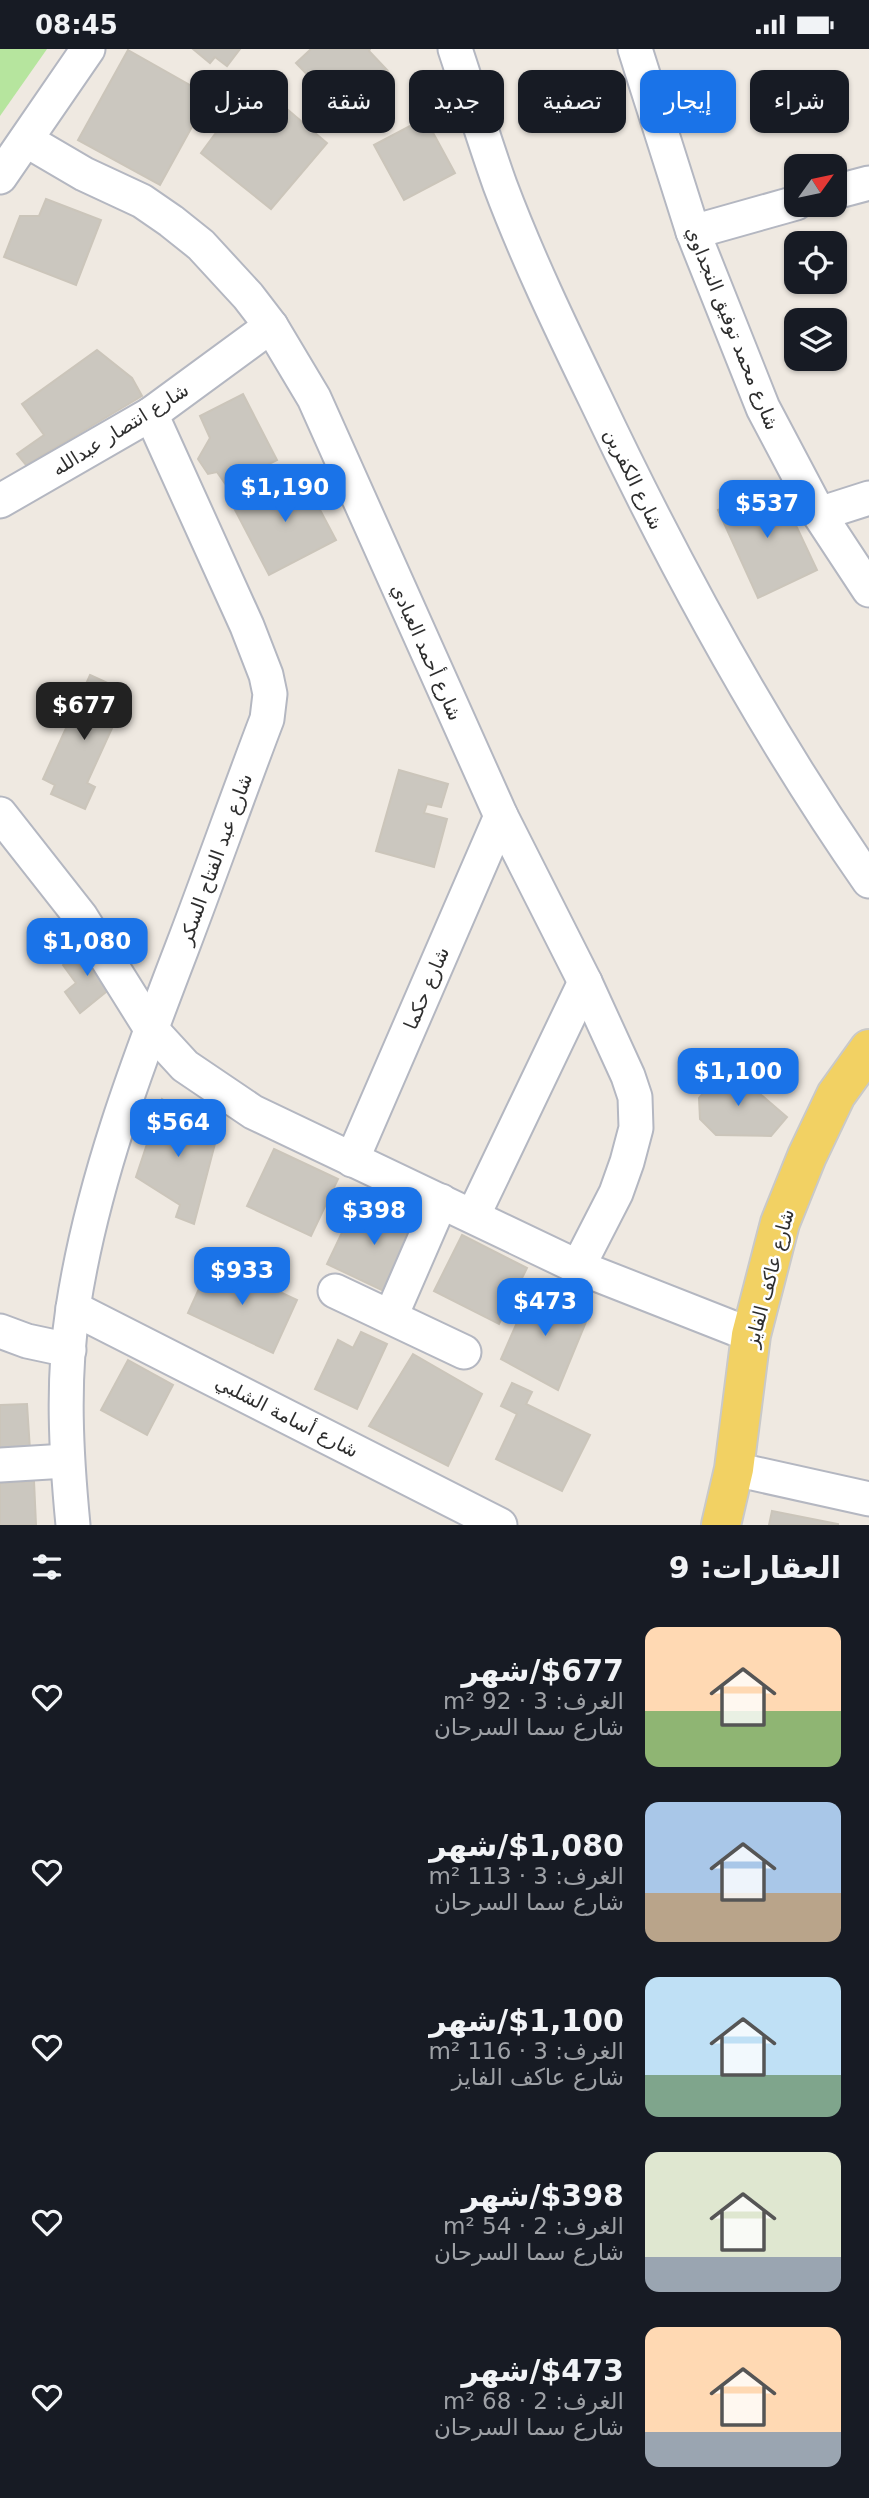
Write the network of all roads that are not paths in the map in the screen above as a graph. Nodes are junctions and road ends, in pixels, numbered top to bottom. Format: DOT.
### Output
graph roads {
  1 [pos="88,49"];
  2 [pos="455,49"];
  3 [pos="635,49"];
  4 [pos="26,140"];
  5 [pos="0,177"];
  6 [pos="869,183"];
  7 [pos="847,189"];
  8 [pos="784,206"];
  9 [pos="693,232"];
  10 [pos="271,326"];
  11 [pos="151,414"];
  12 [pos="869,498"];
  13 [pos="0,501"];
  14 [pos="819,514"];
  15 [pos="869,590"];
  16 [pos="0,814"];
  17 [pos="501,816"];
  18 [pos="869,881"];
  19 [pos="584,982"];
  20 [pos="151,1029"];
  21 [pos="869,1049"];
  22 [pos="352,1160"];
  23 [pos="441,1201"];
  24 [pos="473,1216"];
  25 [pos="578,1267"];
  26 [pos="335,1291"];
  27 [pos="73,1308"];
  28 [pos="391,1317"];
  29 [pos="0,1331"];
  30 [pos="751,1335"];
  31 [pos="69,1350"];
  32 [pos="464,1352"];
  33 [pos="66,1461"];
  34 [pos="0,1465"];
  35 [pos="734,1469"];
  36 [pos="869,1499"];
  37 [pos="73,1525"];
  38 [pos="500,1525"];
  39 [pos="721,1525"];
  1 -- 4 [label="street"];
  2 -- 18 [label="street, شارع الكفرين"];
  3 -- 9 [label="street, شارع محمد توفيق النجداوي"];
  4 -- 5 [label="street"];
  4 -- 10 [label="street, شارع أحمد العبادي"];
  6 -- 7 [label="street"];
  8 -- 9 [label="street"];
  9 -- 14 [label="street, شارع محمد توفيق النجداوي"];
  10 -- 11 [label="street, شارع انتصار عبدالله"];
  10 -- 17 [label="street, شارع أحمد العبادي"];
  11 -- 13 [label="street, شارع انتصار عبدالله"];
  11 -- 20 [label="street, شارع عبد الفتاح السكر"];
  12 -- 14 [label="street"];
  14 -- 15 [label="street, شارع محمد توفيق النجداوي"];
  16 -- 20 [label="street"];
  17 -- 19 [label="street, شارع أحمد العبادي"];
  17 -- 22 [label="street, شارع حكما"];
  19 -- 24 [label="street"];
  19 -- 25 [label="street, شارع أحمد العبادي"];
  20 -- 22 [label="street"];
  20 -- 27 [label="street, شارع عبد الفتاح السكر"];
  21 -- 30 [label="main road, شارع عاكف الفايز"];
  22 -- 23 [label="street"];
  23 -- 24 [label="street"];
  23 -- 28 [label="street"];
  24 -- 25 [label="street"];
  25 -- 30 [label="street"];
  26 -- 28 [label="street"];
  27 -- 31 [label="street, شارع عبد الفتاح السكر"];
  27 -- 38 [label="street, شارع أسامة الشلبي"];
  28 -- 32 [label="street"];
  29 -- 31 [label="street"];
  30 -- 35 [label="main road, شارع عاكف الفايز"];
  31 -- 33 [label="street, شارع عبد الفتاح السكر"];
  33 -- 34 [label="street"];
  33 -- 37 [label="street, شارع عبد الفتاح السكر"];
  35 -- 36 [label="street"];
  35 -- 39 [label="main road, شارع عاكف الفايز"];
}
